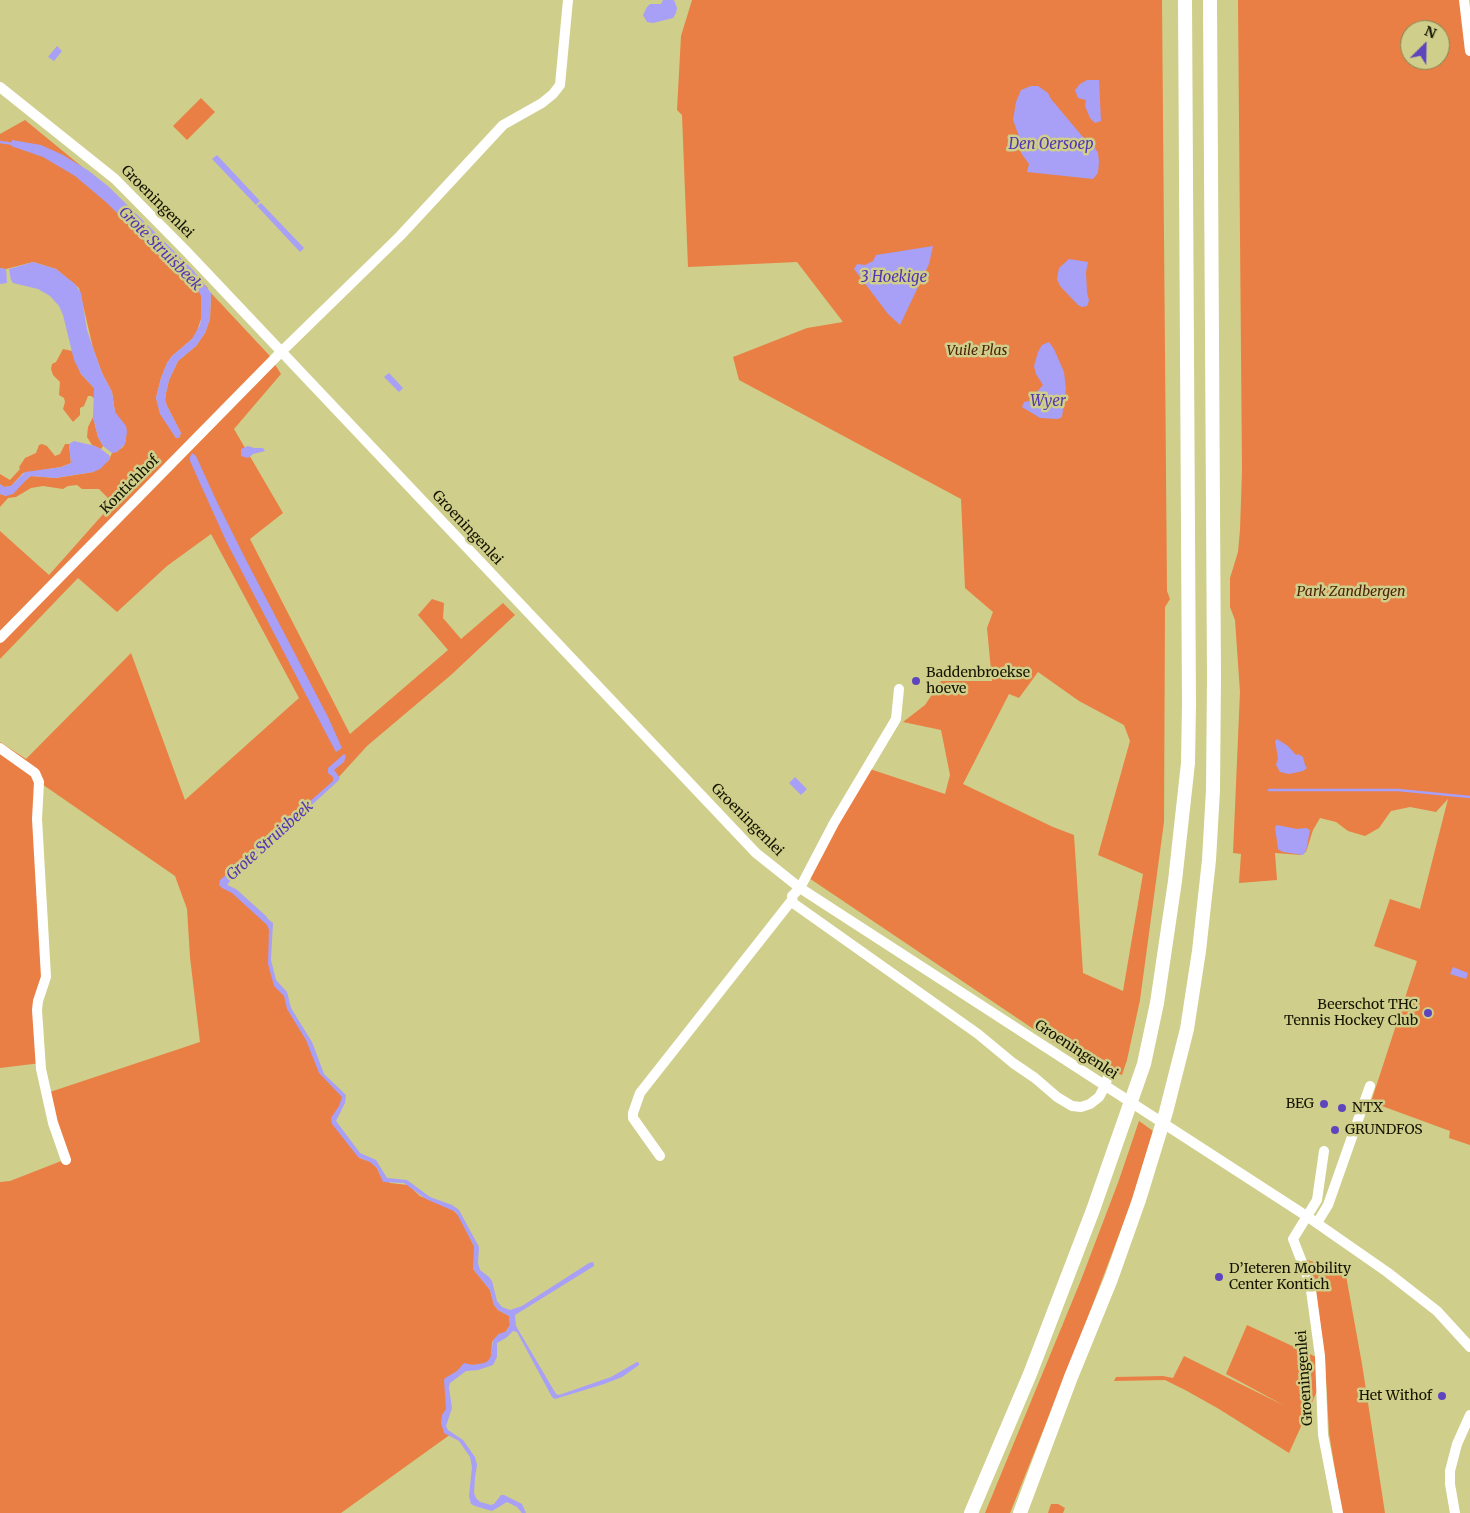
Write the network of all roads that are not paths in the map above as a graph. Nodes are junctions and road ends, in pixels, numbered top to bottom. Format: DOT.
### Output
graph roads {
  1 [pos="568,0"];
  2 [pos="1185,0"];
  3 [pos="1210,0"];
  4 [pos="1464,0"];
  5 [pos="1470,51"];
  6 [pos="0,87"];
  7 [pos="281,352"];
  8 [pos="0,638"];
  9 [pos="900,689"];
  10 [pos="0,748"];
  11 [pos="800,888"];
  12 [pos="792,900"];
  13 [pos="1109,1074"];
  14 [pos="1370,1086"];
  15 [pos="1324,1151"];
  16 [pos="660,1156"];
  17 [pos="66,1160"];
  18 [pos="1308,1217"];
  19 [pos="1317,1224"];
  20 [pos="1470,1347"];
  21 [pos="1470,1415"];
  22 [pos="972,1513"];
  23 [pos="1020,1513"];
  24 [pos="1338,1513"];
  25 [pos="1455,1513"];
  1 -- 7 [label="street"];
  2 -- 22 [label="highway"];
  3 -- 23 [label="highway"];
  4 -- 5 [label="street"];
  6 -- 7 [label="street, Groeningenlei"];
  7 -- 8 [label="street, Kontichhof"];
  7 -- 11 [label="street, Groeningenlei"];
  9 -- 11 [label="street"];
  10 -- 17 [label="street"];
  11 -- 12 [label="street"];
  11 -- 18 [label="street, Groeningenlei"];
  12 -- 13 [label="street"];
  12 -- 16 [label="street"];
  14 -- 19 [label="street"];
  15 -- 18 [label="street, Groeningenlei"];
  18 -- 19 [label="street, Groeningenlei"];
  18 -- 24 [label="street, Groeningenlei"];
  19 -- 20 [label="street, Groeningenlei"];
  21 -- 25 [label="street"];
}
